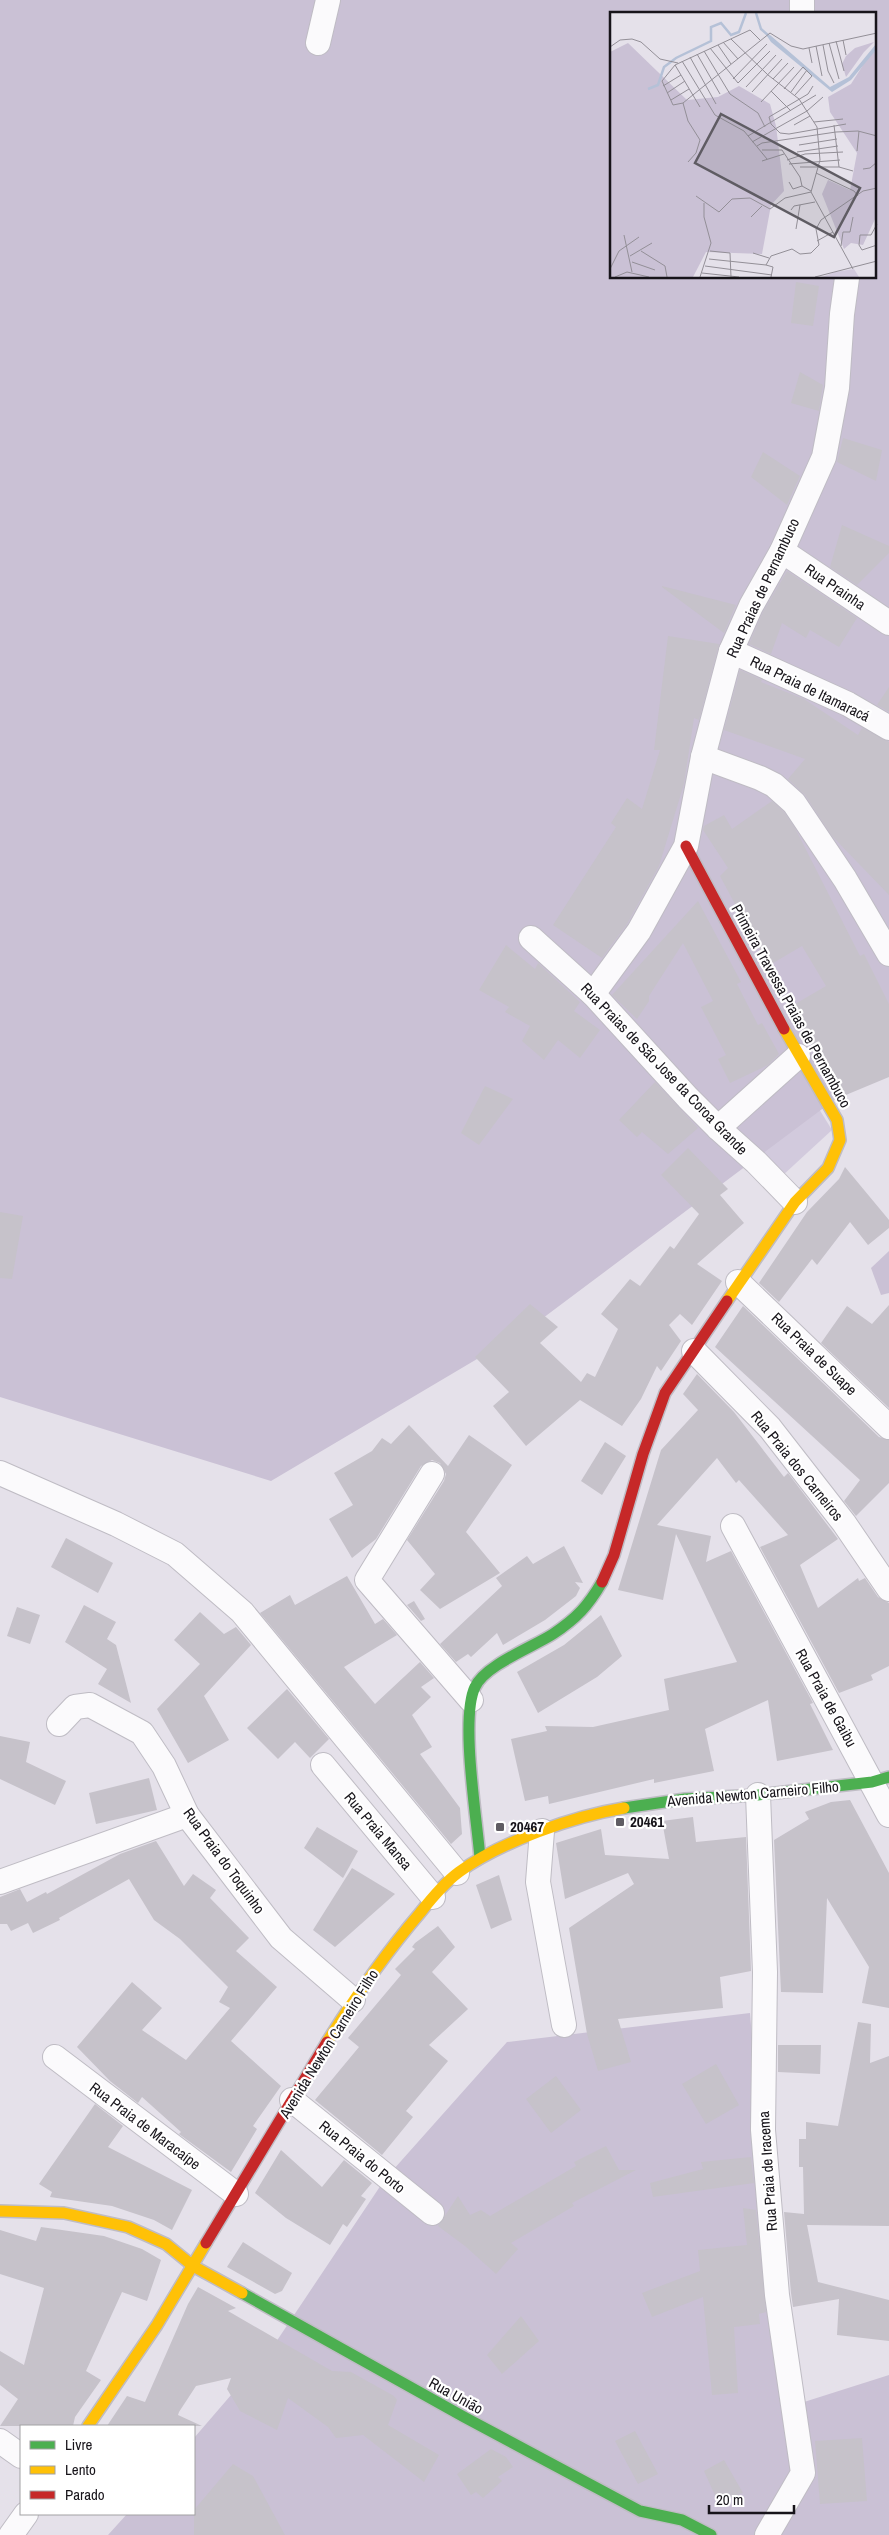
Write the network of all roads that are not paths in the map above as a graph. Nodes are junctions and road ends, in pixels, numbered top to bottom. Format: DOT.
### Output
graph roads {
  1 [pos="328,0"];
  2 [pos="318,43"];
  3 [pos="847,279"];
  4 [pos="782,551"];
  5 [pos="889,623"];
  6 [pos="731,651"];
  7 [pos="889,728"];
  8 [pos="703,757"];
  9 [pos="686,846"];
  10 [pos="531,938"];
  11 [pos="889,954"];
  12 [pos="593,994"];
  13 [pos="798,1056"];
  14 [pos="718,1128"];
  15 [pos="795,1202"];
  16 [pos="738,1282"];
  17 [pos="694,1351"];
  18 [pos="889,1426"];
  19 [pos="0,1473"];
  20 [pos="432,1474"];
  21 [pos="733,1526"];
  22 [pos="889,1590"];
  23 [pos="470,1700"];
  24 [pos="59,1724"];
  25 [pos="323,1765"];
  26 [pos="881,1780"];
  27 [pos="758,1795"];
  28 [pos="187,1815"];
  29 [pos="889,1815"];
  30 [pos="542,1831"];
  31 [pos="480,1858"];
  32 [pos="457,1872"];
  33 [pos="0,1882"];
  34 [pos="433,1897"];
  35 [pos="353,2000"];
  36 [pos="564,2025"];
  37 [pos="55,2058"];
  38 [pos="292,2100"];
  39 [pos="236,2194"];
  40 [pos="0,2211"];
  41 [pos="432,2213"];
  42 [pos="192,2266"];
  43 [pos="89,2425"];
  44 [pos="0,2441"];
  45 [pos="20,2455"];
  46 [pos="25,2515"];
  47 [pos="11,2535"];
  48 [pos="711,2535"];
  49 [pos="768,2535"];
  1 -- 2 [label="street"];
  3 -- 4 [label="street, Rua Praias de Pernambuco"];
  4 -- 5 [label="street, Rua Prainha"];
  4 -- 6 [label="street, Rua Praias de Pernambuco"];
  6 -- 7 [label="street, Rua Praia de Itamaracá"];
  6 -- 8 [label="street, Rua Praias de Pernambuco"];
  8 -- 9 [label="street, Rua Praias de Pernambuco"];
  8 -- 11 [label="street"];
  9 -- 12 [label="street, Rua Praias de Pernambuco"];
  9 -- 13 [label="street, Primeira Travessa Praias de Pernambuco"];
  10 -- 12 [label="street, Rua Praias de São Jose da Coroa Grande"];
  12 -- 14 [label="street, Rua Praias de São Jose da Coroa Grande"];
  13 -- 14 [label="street"];
  13 -- 15 [label="street, Primeira Travessa Praias de Pernambuco"];
  14 -- 15 [label="street, Rua Praias de São Jose da Coroa Grande"];
  15 -- 16 [label="street"];
  16 -- 17 [label="street"];
  16 -- 18 [label="street, Rua Praia de Suape"];
  17 -- 22 [label="street, Rua Praia dos Carneiros"];
  17 -- 23 [label="street"];
  19 -- 32 [label="street"];
  20 -- 23 [label="street"];
  21 -- 26 [label="street, Rua Praia de Gaibu"];
  23 -- 31 [label="street"];
  24 -- 28 [label="street, Rua Praia do Toquinho"];
  25 -- 34 [label="street, Rua Praia Mansa"];
  26 -- 27 [label="street, Avenida Newton Carneiro Filho"];
  26 -- 29 [label="street, Rua Praia de Gaibu"];
  27 -- 30 [label="street, Avenida Newton Carneiro Filho"];
  27 -- 49 [label="street, Rua Praia de Iracema"];
  28 -- 33 [label="street"];
  28 -- 35 [label="street, Rua Praia do Toquinho"];
  30 -- 31 [label="street, Avenida Newton Carneiro Filho"];
  30 -- 36 [label="street"];
  31 -- 32 [label="street, Avenida Newton Carneiro Filho"];
  32 -- 34 [label="street, Avenida Newton Carneiro Filho"];
  34 -- 35 [label="street, Avenida Newton Carneiro Filho"];
  35 -- 38 [label="street, Avenida Newton Carneiro Filho"];
  37 -- 39 [label="street, Rua Praia de Maracaípe"];
  38 -- 39 [label="street, Avenida Newton Carneiro Filho"];
  38 -- 41 [label="street, Rua Praia do Porto"];
  39 -- 42 [label="street, Avenida Newton Carneiro Filho"];
  40 -- 42 [label="street, Rua União"];
  42 -- 43 [label="street, Avenida Newton Carneiro Filho"];
  42 -- 48 [label="street, Rua União"];
  44 -- 45 [label="street"];
  46 -- 47 [label="street"];
}
